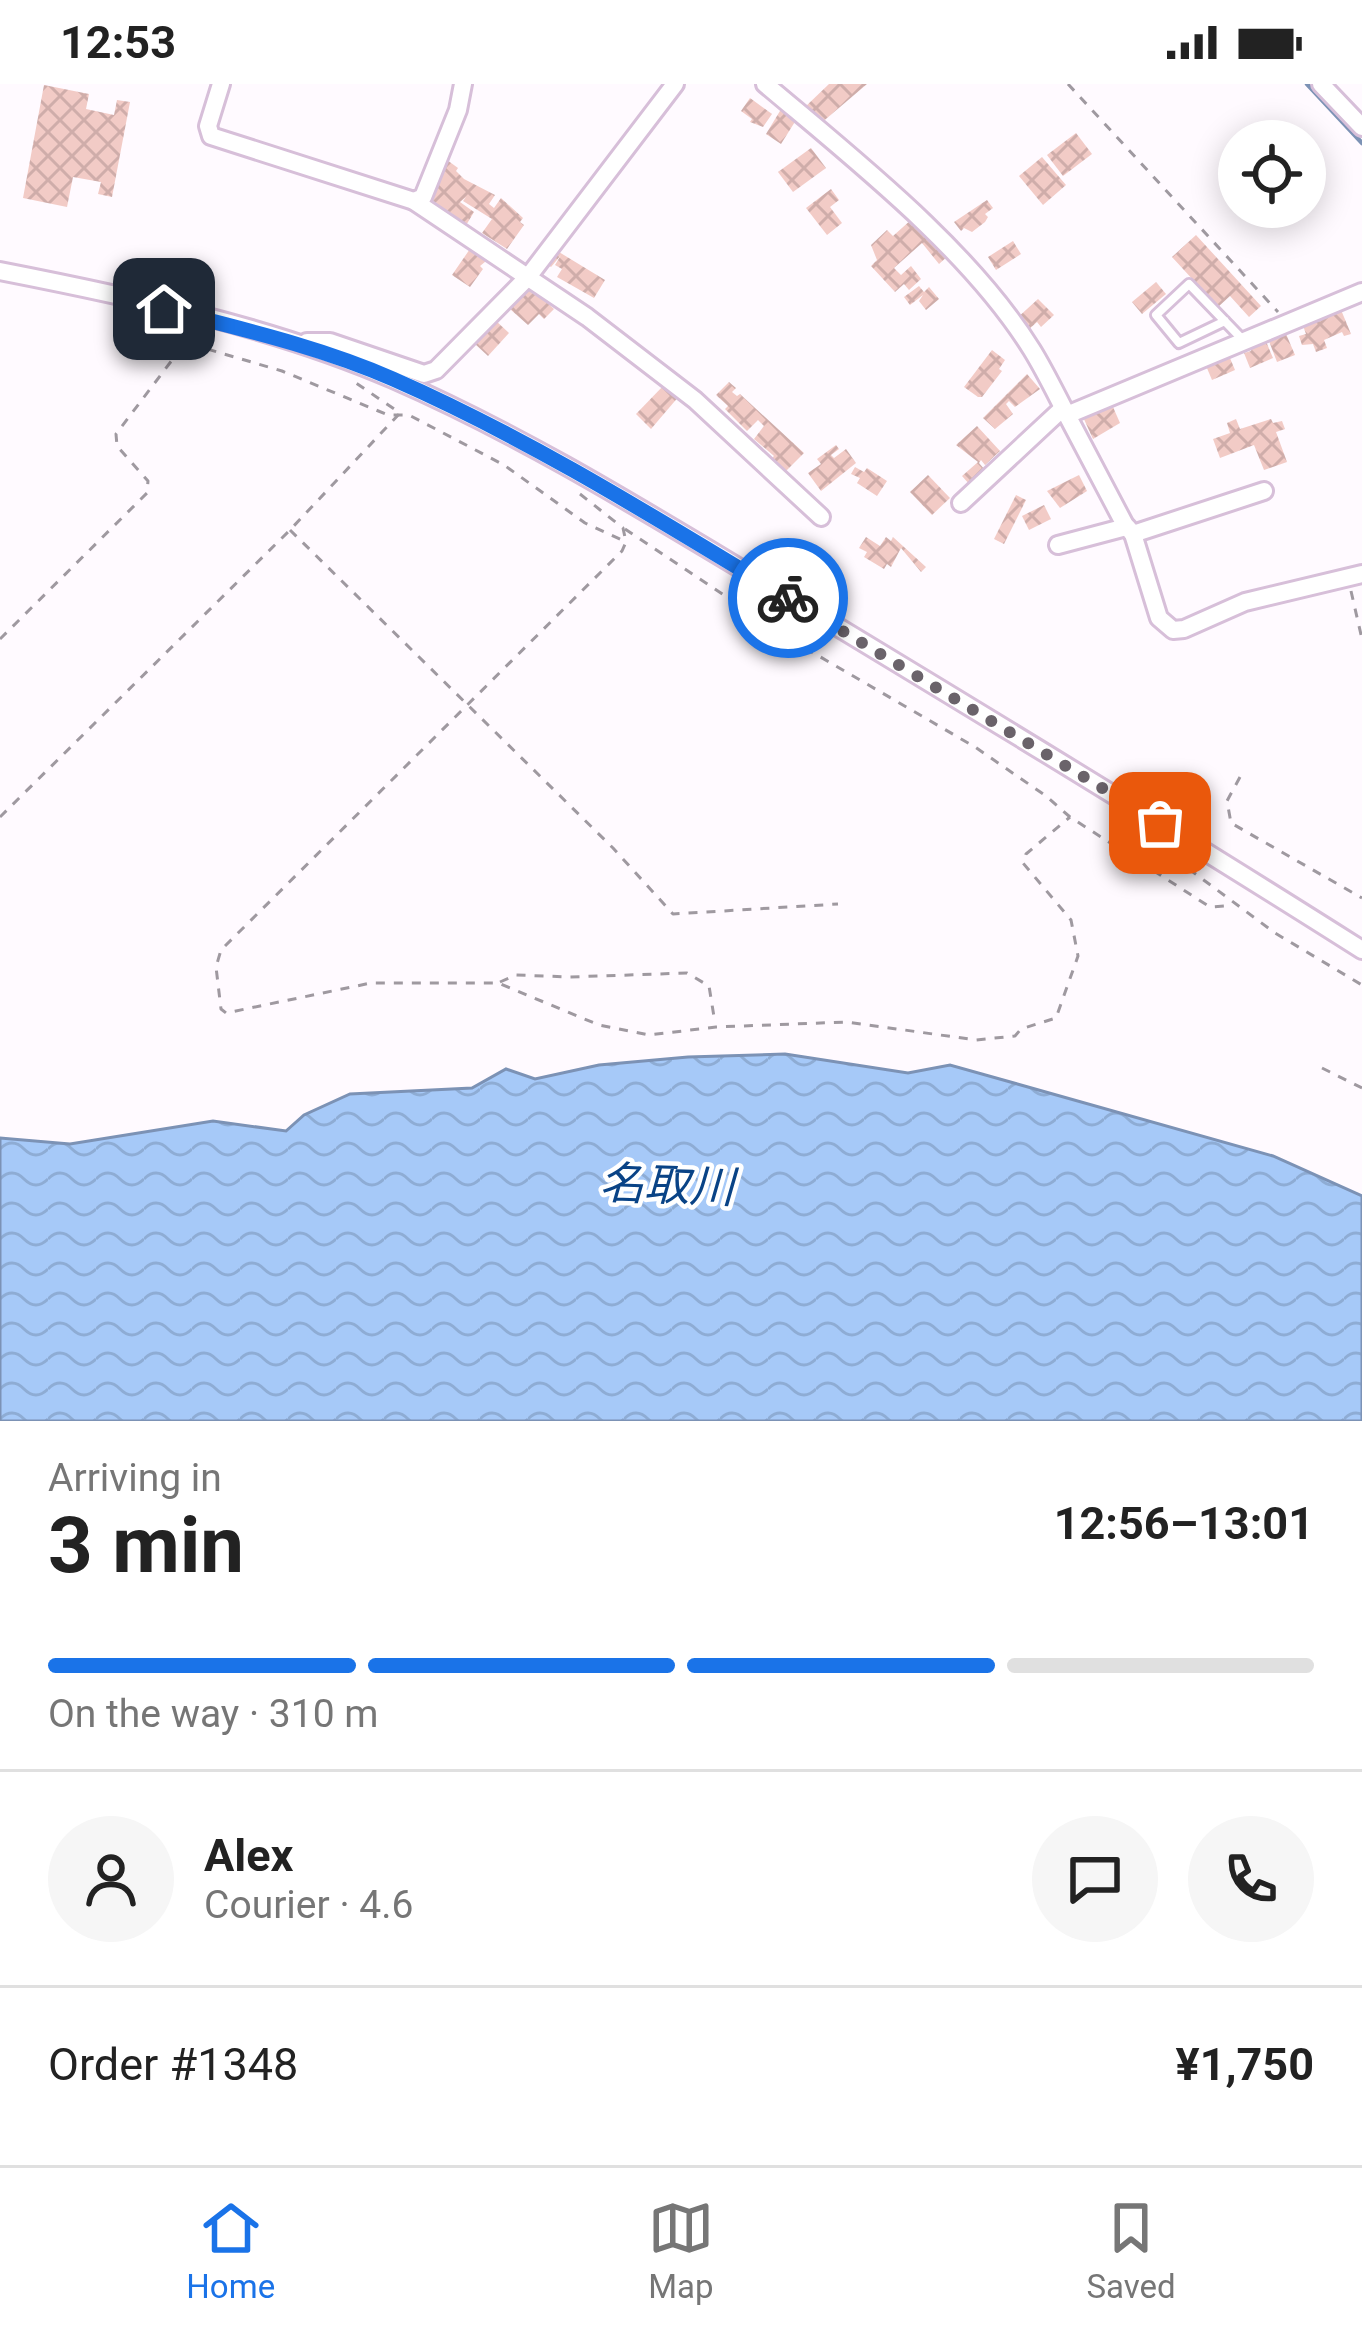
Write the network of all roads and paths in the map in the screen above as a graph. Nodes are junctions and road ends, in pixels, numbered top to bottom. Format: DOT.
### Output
graph roads {
  1 [pos="221,84"];
  2 [pos="463,84"];
  3 [pos="675,84"];
  4 [pos="765,84"];
  5 [pos="1068,84"];
  6 [pos="1321,84"];
  7 [pos="1362,128"];
  8 [pos="415,201"];
  9 [pos="0,272"];
  10 [pos="528,278"];
  11 [pos="1362,292"];
  12 [pos="1225,322"];
  13 [pos="1288,323"];
  14 [pos="1244,341"];
  15 [pos="300,344"];
  16 [pos="350,379"];
  17 [pos="1065,412"];
  18 [pos="400,413"];
  19 [pos="568,484"];
  20 [pos="1264,491"];
  21 [pos="961,502"];
  22 [pos="821,517"];
  23 [pos="623,528"];
  24 [pos="290,530"];
  25 [pos="1130,530"];
  26 [pos="626,542"];
  27 [pos="1058,545"];
  28 [pos="1355,576"];
  29 [pos="0,639"];
  30 [pos="1362,639"];
  31 [pos="468,705"];
  32 [pos="1240,776"];
  33 [pos="1070,817"];
  34 [pos="0,818"];
  35 [pos="1134,828"];
  36 [pos="1362,898"];
  37 [pos="1228,899"];
  38 [pos="838,904"];
  39 [pos="1362,950"];
  40 [pos="498,982"];
  41 [pos="1362,986"];
  42 [pos="716,1027"];
  43 [pos="1322,1068"];
  44 [pos="1362,1088"];
  1 -- 8 [label="street"];
  2 -- 8 [label="street"];
  3 -- 10 [label="street"];
  4 -- 17 [label="street"];
  5 -- 13 [label="path"];
  6 -- 7 [label="street"];
  8 -- 10 [label="street"];
  9 -- 15 [label="street"];
  10 -- 15 [label="street"];
  10 -- 22 [label="street"];
  11 -- 13 [label="street"];
  12 -- 12 [label="lane"];
  12 -- 14 [label="lane"];
  13 -- 14 [label="street"];
  14 -- 17 [label="street"];
  15 -- 39 [label="street"];
  16 -- 18 [label="path"];
  17 -- 21 [label="street"];
  17 -- 25 [label="street"];
  18 -- 24 [label="path"];
  18 -- 26 [label="path"];
  18 -- 29 [label="path"];
  19 -- 23 [label="path"];
  20 -- 25 [label="street"];
  23 -- 26 [label="path"];
  23 -- 33 [label="path"];
  24 -- 31 [label="path"];
  24 -- 34 [label="path"];
  25 -- 27 [label="street"];
  25 -- 28 [label="street"];
  26 -- 31 [label="path"];
  28 -- 30 [label="path"];
  31 -- 38 [label="path"];
  31 -- 40 [label="path"];
  32 -- 36 [label="path"];
  33 -- 37 [label="path"];
  33 -- 42 [label="path"];
  35 -- 37 [label="path"];
  37 -- 41 [label="path"];
  40 -- 42 [label="path"];
  40 -- 42 [label="path"];
  43 -- 44 [label="path"];
}
